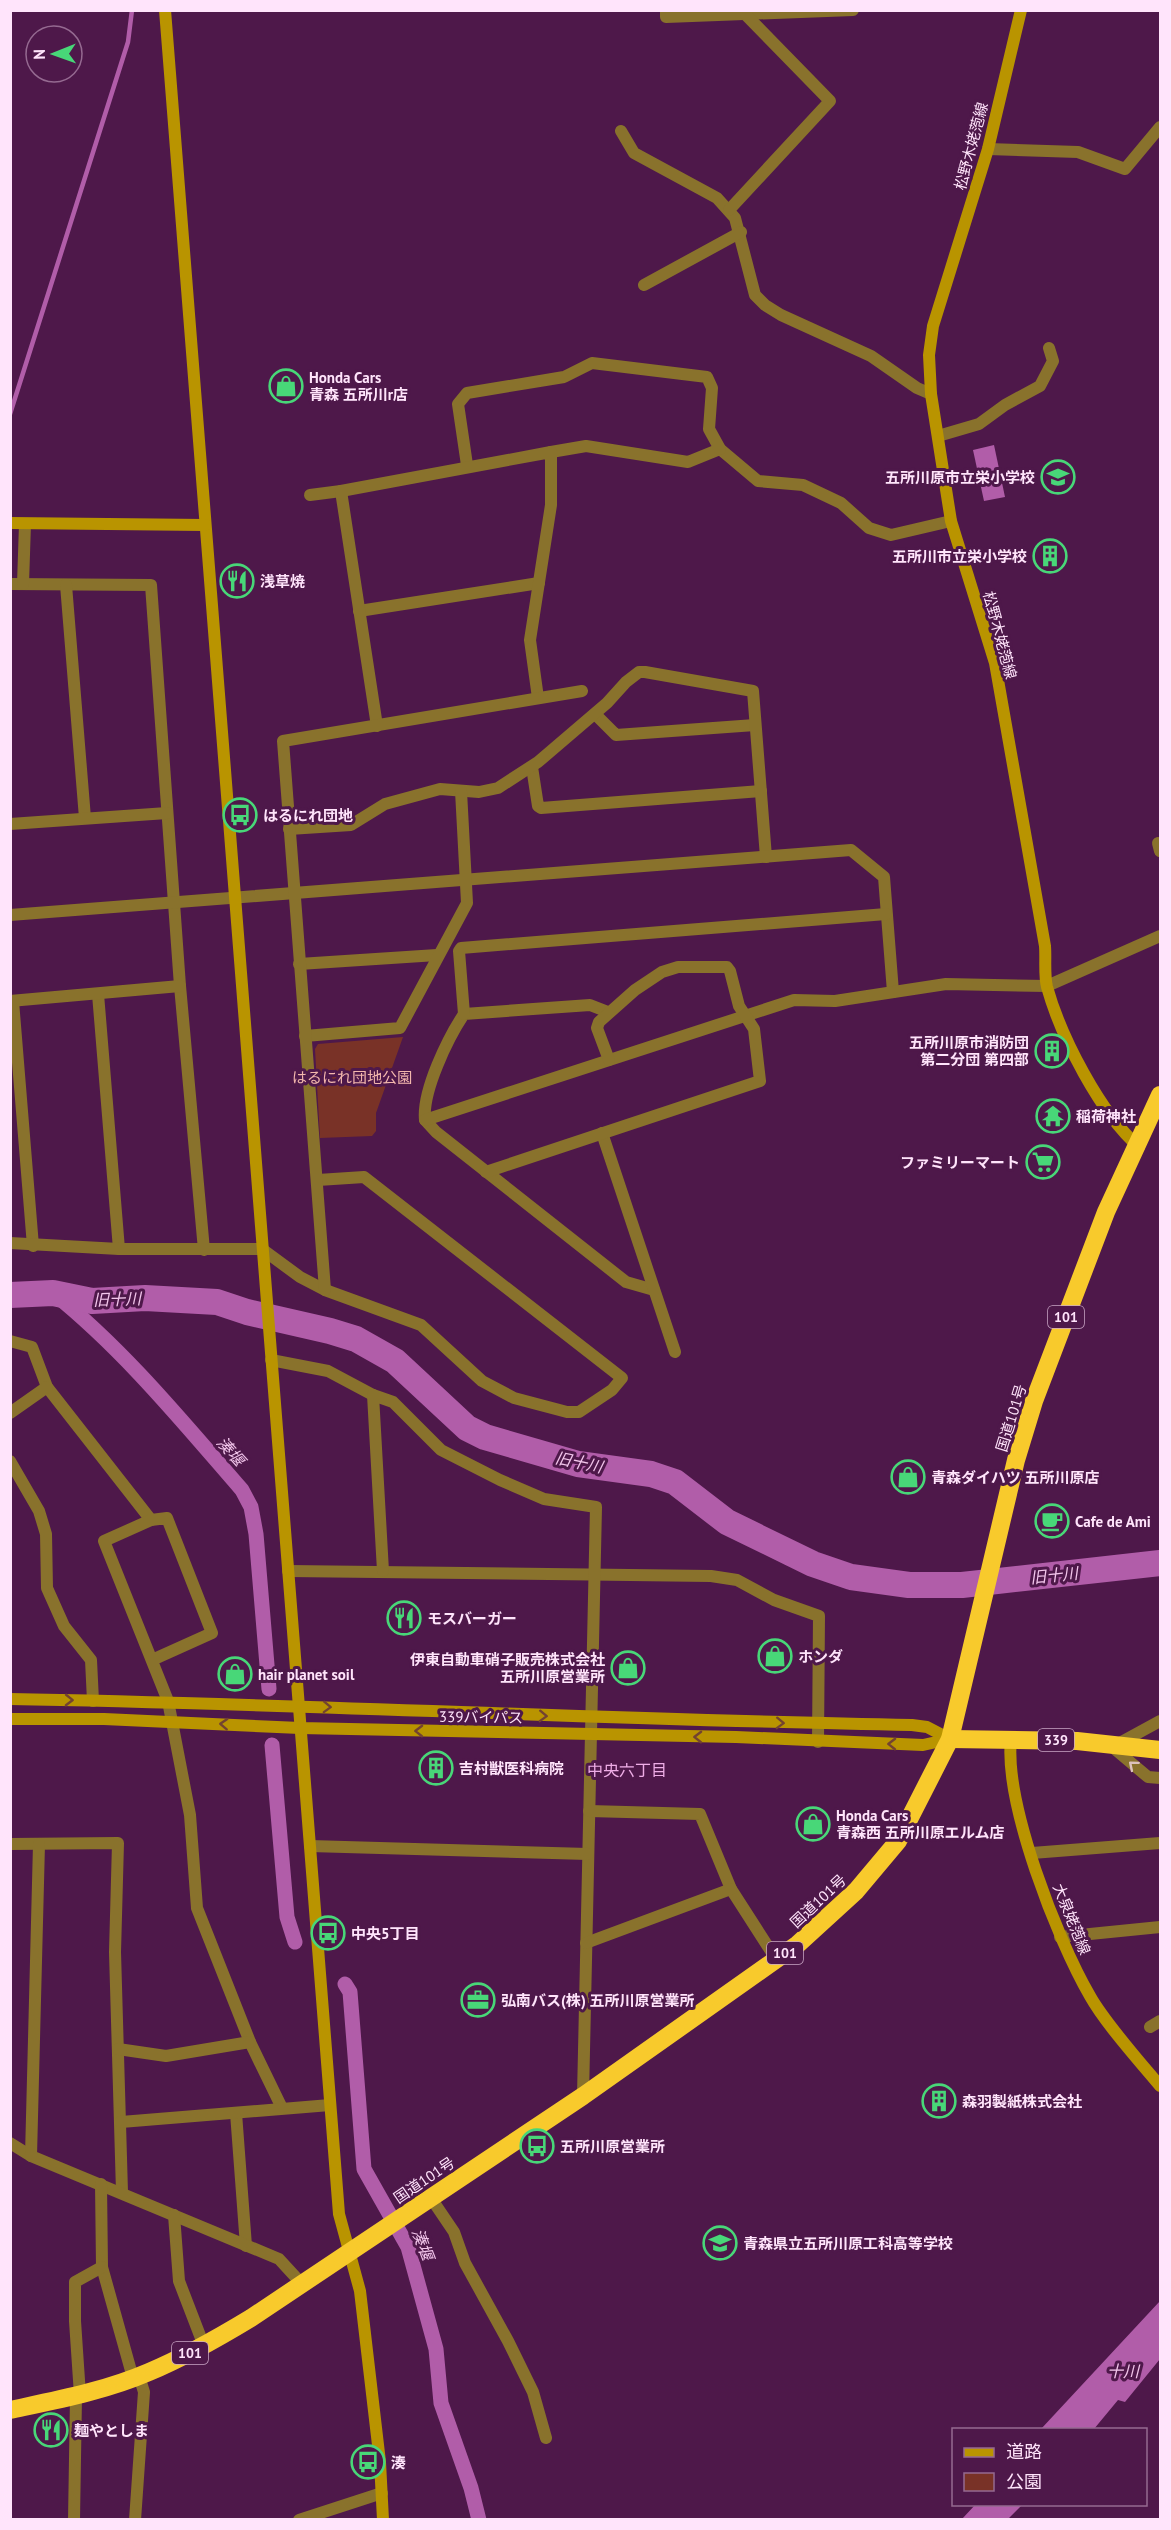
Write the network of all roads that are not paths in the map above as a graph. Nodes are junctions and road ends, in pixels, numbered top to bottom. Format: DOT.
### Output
graph roads {
  1 [pos="165,10"];
  2 [pos="666,10"];
  3 [pos="853,10"];
  4 [pos="1021,10"];
  5 [pos="746,13"];
  6 [pos="1161,126"];
  7 [pos="621,130"];
  8 [pos="988,149"];
  9 [pos="729,210"];
  10 [pos="741,232"];
  11 [pos="644,285"];
  12 [pos="1049,348"];
  13 [pos="931,393"];
  14 [pos="938,436"];
  15 [pos="720,449"];
  16 [pos="551,452"];
  17 [pos="466,465"];
  18 [pos="341,491"];
  19 [pos="310,495"];
  20 [pos="951,521"];
  21 [pos="10,524"];
  22 [pos="25,524"];
  23 [pos="205,525"];
  24 [pos="539,583"];
  25 [pos="17,584"];
  26 [pos="66,585"];
  27 [pos="359,611"];
  28 [pos="582,691"];
  29 [pos="538,698"];
  30 [pos="595,714"];
  31 [pos="755,724"];
  32 [pos="377,726"];
  33 [pos="532,767"];
  34 [pos="461,791"];
  35 [pos="761,791"];
  36 [pos="167,813"];
  37 [pos="85,818"];
  38 [pos="10,824"];
  39 [pos="290,829"];
  40 [pos="766,856"];
  41 [pos="466,881"];
  42 [pos="294,893"];
  43 [pos="234,898"];
  44 [pos="174,903"];
  45 [pos="886,914"];
  46 [pos="10,915"];
  47 [pos="1161,936"];
  48 [pos="437,955"];
  49 [pos="300,964"];
  50 [pos="180,986"];
  51 [pos="1047,986"];
  52 [pos="893,992"];
  53 [pos="98,994"];
  54 [pos="12,1001"];
  55 [pos="608,1012"];
  56 [pos="464,1014"];
  57 [pos="744,1016"];
  58 [pos="305,1036"];
  59 [pos="609,1060"];
  60 [pos="1161,1095"];
  61 [pos="425,1120"];
  62 [pos="602,1133"];
  63 [pos="1139,1147"];
  64 [pos="486,1172"];
  65 [pos="318,1180"];
  66 [pos="10,1243"];
  67 [pos="33,1246"];
  68 [pos="119,1249"];
  69 [pos="262,1249"];
  70 [pos="204,1250"];
  71 [pos="325,1290"];
  72 [pos="654,1290"];
  73 [pos="10,1341"];
  74 [pos="675,1352"];
  75 [pos="271,1360"];
  76 [pos="47,1387"];
  77 [pos="373,1395"];
  78 [pos="10,1413"];
  79 [pos="10,1461"];
  80 [pos="151,1520"];
  81 [pos="288,1571"];
  82 [pos="383,1571"];
  83 [pos="594,1575"];
  84 [pos="152,1659"];
  85 [pos="10,1699"];
  86 [pos="93,1701"];
  87 [pos="168,1701"];
  88 [pos="298,1706"];
  89 [pos="591,1718"];
  90 [pos="10,1719"];
  91 [pos="1161,1721"];
  92 [pos="173,1722"];
  93 [pos="819,1724"];
  94 [pos="300,1728"];
  95 [pos="591,1734"];
  96 [pos="950,1738"];
  97 [pos="1011,1739"];
  98 [pos="818,1742"];
  99 [pos="1113,1744"];
  100 [pos="1161,1750"];
  101 [pos="1161,1778"];
  102 [pos="589,1811"];
  103 [pos="10,1844"];
  104 [pos="39,1844"];
  105 [pos="1161,1844"];
  106 [pos="309,1846"];
  107 [pos="1032,1853"];
  108 [pos="588,1854"];
  109 [pos="731,1889"];
  110 [pos="1161,1928"];
  111 [pos="1060,1936"];
  112 [pos="586,1943"];
  113 [pos="776,1959"];
  114 [pos="250,2042"];
  115 [pos="118,2049"];
  116 [pos="1159,2082"];
  117 [pos="583,2096"];
  118 [pos="330,2105"];
  119 [pos="282,2108"];
  120 [pos="236,2113"];
  121 [pos="121,2122"];
  122 [pos="10,2143"];
  123 [pos="31,2156"];
  124 [pos="101,2184"];
  125 [pos="122,2192"];
  126 [pos="431,2198"];
  127 [pos="174,2215"];
  128 [pos="246,2246"];
  129 [pos="349,2252"];
  130 [pos="102,2267"];
  131 [pos="302,2284"];
  132 [pos="204,2346"];
  133 [pos="136,2377"];
  134 [pos="78,2396"];
  135 [pos="11,2409"];
  136 [pos="546,2438"];
  137 [pos="382,2493"];
  138 [pos="74,2520"];
  139 [pos="135,2520"];
  140 [pos="299,2520"];
  141 [pos="383,2520"];
  1 -- 23 [label="street"];
  2 -- 5 [label="street"];
  3 -- 5 [label="street"];
  4 -- 8 [label="street, 松野木姥萢線"];
  5 -- 9 [label="street"];
  6 -- 8 [label="street"];
  7 -- 9 [label="street"];
  8 -- 13 [label="street, 松野木姥萢線"];
  9 -- 10 [label="street"];
  10 -- 11 [label="street"];
  10 -- 13 [label="street"];
  12 -- 14 [label="street"];
  13 -- 14 [label="street, 松野木姥萢線"];
  14 -- 20 [label="street, 松野木姥萢線"];
  15 -- 16 [label="street"];
  15 -- 17 [label="street"];
  15 -- 20 [label="street"];
  16 -- 17 [label="street"];
  16 -- 24 [label="street"];
  17 -- 18 [label="street"];
  18 -- 19 [label="street"];
  18 -- 27 [label="street"];
  20 -- 51 [label="street, 松野木姥萢線"];
  21 -- 22 [label="street"];
  22 -- 23 [label="street"];
  22 -- 25 [label="street"];
  23 -- 43 [label="street"];
  24 -- 27 [label="street"];
  24 -- 29 [label="street"];
  25 -- 26 [label="street"];
  26 -- 36 [label="street"];
  26 -- 37 [label="street"];
  27 -- 32 [label="street"];
  28 -- 29 [label="street"];
  29 -- 32 [label="street"];
  30 -- 31 [label="street"];
  30 -- 31 [label="street"];
  30 -- 33 [label="street"];
  31 -- 35 [label="street"];
  32 -- 39 [label="street"];
  33 -- 34 [label="street"];
  33 -- 35 [label="street"];
  34 -- 39 [label="street"];
  34 -- 41 [label="street"];
  35 -- 40 [label="street"];
  36 -- 37 [label="street"];
  36 -- 44 [label="street"];
  37 -- 38 [label="street"];
  39 -- 42 [label="street"];
  40 -- 41 [label="street"];
  40 -- 45 [label="street"];
  41 -- 42 [label="street"];
  41 -- 48 [label="street"];
  42 -- 43 [label="street"];
  42 -- 49 [label="street"];
  43 -- 44 [label="street"];
  43 -- 69 [label="street"];
  44 -- 46 [label="street"];
  44 -- 50 [label="street"];
  45 -- 52 [label="street"];
  45 -- 56 [label="street"];
  47 -- 51 [label="street"];
  48 -- 49 [label="street"];
  48 -- 58 [label="street"];
  49 -- 58 [label="street"];
  50 -- 53 [label="street"];
  50 -- 70 [label="street"];
  51 -- 52 [label="street"];
  51 -- 63 [label="street, 松野木姥萢線"];
  52 -- 57 [label="street"];
  53 -- 54 [label="street"];
  53 -- 68 [label="street"];
  54 -- 67 [label="street"];
  55 -- 56 [label="street"];
  55 -- 57 [label="street"];
  55 -- 59 [label="street"];
  56 -- 61 [label="street"];
  57 -- 59 [label="street"];
  57 -- 62 [label="street"];
  58 -- 65 [label="street"];
  59 -- 61 [label="street"];
  60 -- 63 [label="highway, 国道101号 / 101"];
  61 -- 64 [label="street"];
  62 -- 64 [label="street"];
  62 -- 72 [label="street"];
  63 -- 96 [label="highway, 国道101号 / 101"];
  64 -- 72 [label="street"];
  65 -- 71 [label="street"];
  65 -- 71 [label="street"];
  66 -- 67 [label="street"];
  67 -- 68 [label="street"];
  68 -- 70 [label="street"];
  69 -- 70 [label="street"];
  69 -- 71 [label="street"];
  69 -- 75 [label="street"];
  72 -- 74 [label="street"];
  73 -- 76 [label="street"];
  75 -- 77 [label="street"];
  75 -- 81 [label="street"];
  76 -- 78 [label="street"];
  76 -- 80 [label="street"];
  77 -- 82 [label="street"];
  77 -- 83 [label="street"];
  79 -- 86 [label="street"];
  80 -- 84 [label="street"];
  80 -- 84 [label="street"];
  81 -- 82 [label="street"];
  81 -- 88 [label="street"];
  82 -- 83 [label="street"];
  83 -- 89 [label="street"];
  83 -- 93 [label="street"];
  84 -- 87 [label="street"];
  85 -- 86 [label="street, one-way"];
  86 -- 87 [label="street"];
  87 -- 88 [label="street"];
  87 -- 92 [label="street"];
  88 -- 89 [label="street, one-way"];
  88 -- 94 [label="street"];
  89 -- 93 [label="street, one-way"];
  89 -- 95 [label="street"];
  90 -- 92 [label="street, 339バイパス"];
  91 -- 99 [label="street"];
  94 -- 92 [label="street, 339バイパス, one-way"];
  92 -- 114 [label="street"];
  93 -- 96 [label="street"];
  93 -- 98 [label="street"];
  95 -- 94 [label="street, 339バイパス, one-way"];
  94 -- 106 [label="street"];
  98 -- 95 [label="street, 339バイパス, one-way"];
  95 -- 102 [label="street"];
  96 -- 97 [label="highway, 339"];
  96 -- 98 [label="street, 339バイパス, one-way"];
  96 -- 113 [label="highway, 国道101号 / 101"];
  97 -- 99 [label="highway, 339"];
  97 -- 107 [label="street, 大泉姥萢線"];
  99 -- 100 [label="highway, 339"];
  101 -- 99 [label="street, one-way"];
  102 -- 108 [label="street"];
  102 -- 109 [label="street"];
  103 -- 104 [label="street"];
  104 -- 115 [label="street"];
  104 -- 123 [label="street"];
  105 -- 107 [label="street"];
  106 -- 108 [label="street"];
  106 -- 118 [label="street"];
  107 -- 111 [label="street, 大泉姥萢線"];
  108 -- 112 [label="street"];
  109 -- 112 [label="street"];
  109 -- 113 [label="street"];
  110 -- 111 [label="street"];
  111 -- 116 [label="street, 大泉姥萢線"];
  112 -- 117 [label="street"];
  113 -- 117 [label="highway, 国道101号 / 101"];
  114 -- 115 [label="street"];
  114 -- 119 [label="street"];
  115 -- 121 [label="street"];
  117 -- 126 [label="highway, 国道101号 / 101"];
  118 -- 119 [label="street"];
  118 -- 129 [label="street"];
  119 -- 120 [label="street"];
  120 -- 121 [label="street"];
  120 -- 128 [label="street"];
  121 -- 125 [label="street"];
  122 -- 123 [label="street"];
  123 -- 124 [label="street"];
  124 -- 125 [label="street"];
  124 -- 130 [label="street"];
  125 -- 127 [label="street"];
  126 -- 129 [label="highway, 国道101号 / 101"];
  126 -- 136 [label="street"];
  127 -- 128 [label="street"];
  127 -- 132 [label="street"];
  128 -- 131 [label="street"];
  129 -- 131 [label="highway, 国道101号 / 101"];
  129 -- 137 [label="street"];
  130 -- 133 [label="street"];
  130 -- 134 [label="street"];
  131 -- 132 [label="highway, 国道101号 / 101"];
  132 -- 133 [label="highway, 国道101号 / 101"];
  133 -- 134 [label="highway, 国道101号 / 101"];
  133 -- 139 [label="street"];
  134 -- 135 [label="highway, 国道101号 / 101"];
  134 -- 138 [label="street"];
  137 -- 140 [label="street"];
  137 -- 141 [label="street"];
}
